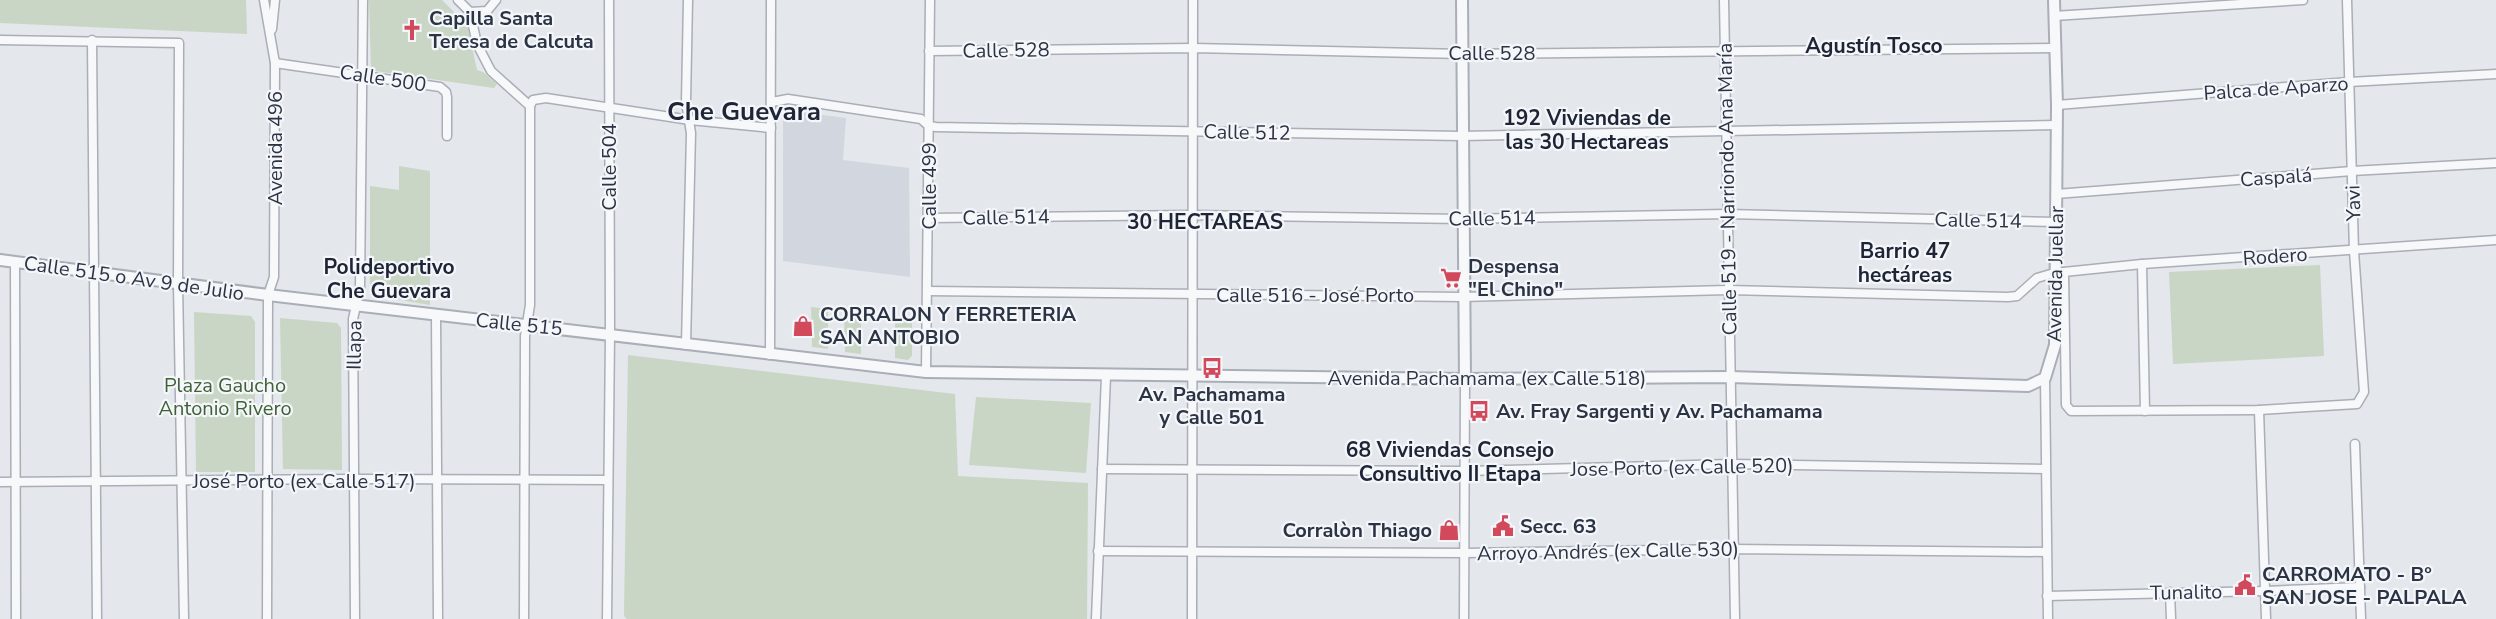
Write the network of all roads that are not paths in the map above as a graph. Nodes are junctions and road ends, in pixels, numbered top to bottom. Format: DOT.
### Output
graph roads {
  1 [pos="264,0"];
  2 [pos="275,0"];
  3 [pos="363,0"];
  4 [pos="458,0"];
  5 [pos="496,0"];
  6 [pos="609,0"];
  7 [pos="688,0"];
  8 [pos="771,0"];
  9 [pos="930,0"];
  10 [pos="1193,0"];
  11 [pos="1462,0"];
  12 [pos="1724,0"];
  13 [pos="2054,0"];
  14 [pos="2303,0"];
  15 [pos="2347,0"];
  16 [pos="470,12"];
  17 [pos="2054,16"];
  18 [pos="0,40"];
  19 [pos="92,40"];
  20 [pos="271,40"];
  21 [pos="1193,48"];
  22 [pos="2055,48"];
  23 [pos="929,51"];
  24 [pos="1725,51"];
  25 [pos="1463,54"];
  26 [pos="275,63"];
  27 [pos="363,74"];
  28 [pos="2496,74"];
  29 [pos="2349,82"];
  30 [pos="772,102"];
  31 [pos="531,103"];
  32 [pos="2057,105"];
  33 [pos="609,107"];
  34 [pos="690,120"];
  35 [pos="2056,125"];
  36 [pos="929,126"];
  37 [pos="771,128"];
  38 [pos="1193,130"];
  39 [pos="1726,131"];
  40 [pos="447,136"];
  41 [pos="1461,136"];
  42 [pos="2496,163"];
  43 [pos="2352,171"];
  44 [pos="2056,194"];
  45 [pos="1727,214"];
  46 [pos="1193,215"];
  47 [pos="929,218"];
  48 [pos="1463,219"];
  49 [pos="2055,222"];
  50 [pos="2496,240"];
  51 [pos="2354,251"];
  52 [pos="0,260"];
  53 [pos="15,262"];
  54 [pos="2142,264"];
  55 [pos="94,273"];
  56 [pos="2059,273"];
  57 [pos="178,284"];
  58 [pos="1728,290"];
  59 [pos="928,291"];
  60 [pos="1193,294"];
  61 [pos="268,295"];
  62 [pos="1462,297"];
  63 [pos="356,305"];
  64 [pos="436,315"];
  65 [pos="527,324"];
  66 [pos="610,334"];
  67 [pos="687,345"];
  68 [pos="770,356"];
  69 [pos="926,372"];
  70 [pos="1106,376"];
  71 [pos="1194,377"];
  72 [pos="1730,377"];
  73 [pos="2045,378"];
  74 [pos="1465,380"];
  75 [pos="2259,410"];
  76 [pos="2145,411"];
  77 [pos="2355,444"];
  78 [pos="1731,464"];
  79 [pos="2045,468"];
  80 [pos="1102,469"];
  81 [pos="1193,470"];
  82 [pos="1465,471"];
  83 [pos="354,479"];
  84 [pos="181,480"];
  85 [pos="268,480"];
  86 [pos="525,480"];
  87 [pos="608,480"];
  88 [pos="97,481"];
  89 [pos="437,481"];
  90 [pos="0,482"];
  91 [pos="15,482"];
  92 [pos="1733,549"];
  93 [pos="1098,550"];
  94 [pos="1194,552"];
  95 [pos="2046,552"];
  96 [pos="1465,553"];
  97 [pos="2361,587"];
  98 [pos="2265,591"];
  99 [pos="2170,592"];
  100 [pos="2047,596"];
  101 [pos="16,619"];
  102 [pos="97,619"];
  103 [pos="184,619"];
  104 [pos="267,619"];
  105 [pos="354,619"];
  106 [pos="438,619"];
  107 [pos="524,619"];
  108 [pos="607,619"];
  109 [pos="1096,619"];
  110 [pos="1192,619"];
  111 [pos="1464,619"];
  112 [pos="1735,619"];
  113 [pos="2048,619"];
  114 [pos="2171,619"];
  115 [pos="2266,619"];
  116 [pos="2361,619"];
  1 -- 20 [label="street, Avenida 496"];
  2 -- 20 [label="street"];
  3 -- 27 [label="street, Illapa"];
  4 -- 16 [label="street"];
  5 -- 16 [label="street"];
  6 -- 33 [label="street, Calle 504"];
  7 -- 34 [label="street"];
  8 -- 30 [label="street"];
  9 -- 23 [label="street, Calle 499"];
  10 -- 21 [label="street"];
  11 -- 25 [label="street"];
  12 -- 24 [label="street, Calle 519 - Narriondo Ana María"];
  13 -- 17 [label="street, Avenida Juellar"];
  14 -- 17 [label="street"];
  15 -- 29 [label="street, Yavi"];
  16 -- 31 [label="street"];
  17 -- 22 [label="street, Avenida Juellar"];
  18 -- 19 [label="street"];
  19 -- 55 [label="street"];
  19 -- 57 [label="street"];
  20 -- 26 [label="street, Avenida 496"];
  21 -- 23 [label="street, Calle 528"];
  21 -- 25 [label="street, Calle 528"];
  21 -- 38 [label="street"];
  22 -- 24 [label="street, Calle 528"];
  22 -- 32 [label="street, Avenida Juellar"];
  23 -- 36 [label="street, Calle 499"];
  24 -- 25 [label="street, Calle 528"];
  24 -- 39 [label="street, Calle 519 - Narriondo Ana María"];
  25 -- 41 [label="street"];
  26 -- 27 [label="street, Calle 500"];
  26 -- 61 [label="street, Avenida 496"];
  27 -- 40 [label="street, Calle 500"];
  27 -- 63 [label="street, Illapa"];
  28 -- 29 [label="street, Palca de Aparzo"];
  29 -- 32 [label="street, Palca de Aparzo"];
  29 -- 43 [label="street, Yavi"];
  30 -- 36 [label="street, Calle 512"];
  30 -- 37 [label="street"];
  31 -- 33 [label="street"];
  31 -- 65 [label="street"];
  32 -- 35 [label="street, Avenida Juellar"];
  33 -- 34 [label="street"];
  33 -- 66 [label="street, Calle 504"];
  34 -- 37 [label="street"];
  34 -- 67 [label="street"];
  35 -- 39 [label="street, Calle 512"];
  35 -- 44 [label="street, Avenida Juellar"];
  36 -- 38 [label="street, Calle 512"];
  36 -- 47 [label="street, Calle 499"];
  37 -- 68 [label="street"];
  38 -- 41 [label="street, Calle 512"];
  38 -- 46 [label="street"];
  39 -- 41 [label="street, Calle 512"];
  39 -- 45 [label="street, Calle 519 - Narriondo Ana María"];
  41 -- 48 [label="street"];
  42 -- 43 [label="street, Caspalá"];
  43 -- 44 [label="street, Caspalá"];
  43 -- 51 [label="street, Yavi"];
  44 -- 49 [label="street, Avenida Juellar"];
  45 -- 48 [label="street, Calle 514"];
  45 -- 49 [label="street, Calle 514"];
  45 -- 58 [label="street, Calle 519 - Narriondo Ana María"];
  46 -- 47 [label="street, Calle 514"];
  46 -- 48 [label="street, Calle 514"];
  46 -- 60 [label="street"];
  47 -- 59 [label="street, Calle 499"];
  48 -- 62 [label="street"];
  49 -- 56 [label="street, Avenida Juellar"];
  50 -- 51 [label="street, Rodero"];
  51 -- 54 [label="street, Rodero"];
  51 -- 75 [label="street, Yavi"];
  52 -- 53 [label="street, Calle 515 o Av 9 de Julio"];
  53 -- 55 [label="street, Calle 515 o Av 9 de Julio"];
  53 -- 91 [label="street"];
  54 -- 56 [label="street, Rodero"];
  54 -- 76 [label="street"];
  55 -- 57 [label="street, Calle 515 o Av 9 de Julio"];
  55 -- 88 [label="street"];
  56 -- 58 [label="street, Calle 516 - José Porto"];
  56 -- 73 [label="street, Avenida Juellar"];
  56 -- 76 [label="street"];
  57 -- 61 [label="street, Calle 515 o Av 9 de Julio"];
  57 -- 84 [label="street"];
  58 -- 62 [label="street, Calle 516 - José Porto"];
  58 -- 72 [label="street, Calle 519 - Narriondo Ana María"];
  59 -- 60 [label="street, Calle 516 - José Porto"];
  59 -- 69 [label="street, Calle 499"];
  60 -- 62 [label="street, Calle 516 - José Porto"];
  60 -- 71 [label="street"];
  61 -- 63 [label="street, Calle 515"];
  61 -- 85 [label="street, Avenida 496"];
  62 -- 74 [label="street"];
  63 -- 64 [label="street, Calle 515"];
  63 -- 83 [label="street, Illapa"];
  64 -- 65 [label="street, Calle 515"];
  64 -- 89 [label="street"];
  65 -- 66 [label="street, Calle 515"];
  65 -- 86 [label="street"];
  66 -- 67 [label="street, Calle 515"];
  66 -- 87 [label="street, Calle 504"];
  67 -- 68 [label="street, Calle 515"];
  68 -- 69 [label="street, Calle 515"];
  69 -- 70 [label="street, Avenida Pachamama (ex Calle 518)"];
  70 -- 71 [label="street, Avenida Pachamama (ex Calle 518)"];
  70 -- 80 [label="street"];
  71 -- 74 [label="street, Avenida Pachamama (ex Calle 518)"];
  71 -- 81 [label="street"];
  72 -- 73 [label="street, Avenida Pachamama (ex Calle 518)"];
  72 -- 74 [label="street, Avenida Pachamama (ex Calle 518)"];
  72 -- 78 [label="street, Calle 519 - Narriondo Ana María"];
  73 -- 79 [label="street, Avenida Juellar"];
  74 -- 82 [label="street"];
  75 -- 76 [label="street"];
  75 -- 98 [label="street"];
  77 -- 97 [label="street"];
  78 -- 79 [label="street, Jose Porto (ex Calle 520)"];
  78 -- 82 [label="street, Jose Porto (ex Calle 520)"];
  78 -- 92 [label="street, Calle 519 - Narriondo Ana María"];
  79 -- 95 [label="street, Avenida Juellar"];
  80 -- 81 [label="street, Jose Porto (ex Calle 520)"];
  80 -- 93 [label="street"];
  81 -- 82 [label="street, Jose Porto (ex Calle 520)"];
  81 -- 94 [label="street"];
  82 -- 96 [label="street"];
  83 -- 85 [label="street, José Porto (ex Calle 517)"];
  83 -- 89 [label="street, José Porto (ex Calle 517)"];
  83 -- 105 [label="street, Illapa"];
  84 -- 85 [label="street, José Porto (ex Calle 517)"];
  84 -- 88 [label="street, José Porto (ex Calle 517)"];
  84 -- 103 [label="street"];
  85 -- 104 [label="street, Avenida 496"];
  86 -- 87 [label="street, José Porto (ex Calle 517)"];
  86 -- 89 [label="street, José Porto (ex Calle 517)"];
  86 -- 107 [label="street"];
  87 -- 108 [label="street, Calle 504"];
  88 -- 91 [label="street, José Porto (ex Calle 517)"];
  88 -- 102 [label="street"];
  89 -- 106 [label="street"];
  90 -- 91 [label="street, José Porto (ex Calle 517)"];
  91 -- 101 [label="street"];
  92 -- 95 [label="street, Arroyo Andrés (ex Calle 530)"];
  92 -- 96 [label="street, Arroyo Andrés (ex Calle 530)"];
  92 -- 112 [label="street, Calle 519 - Narriondo Ana María"];
  93 -- 94 [label="street, Arroyo Andrés (ex Calle 530)"];
  93 -- 109 [label="street"];
  94 -- 96 [label="street, Arroyo Andrés (ex Calle 530)"];
  94 -- 110 [label="street"];
  95 -- 100 [label="street, Avenida Juellar"];
  96 -- 111 [label="street"];
  97 -- 98 [label="street, Tunalito"];
  97 -- 116 [label="street"];
  98 -- 99 [label="street, Tunalito"];
  98 -- 115 [label="street"];
  99 -- 100 [label="street, Tunalito"];
  99 -- 114 [label="street"];
  100 -- 113 [label="street, Avenida Juellar"];
}
